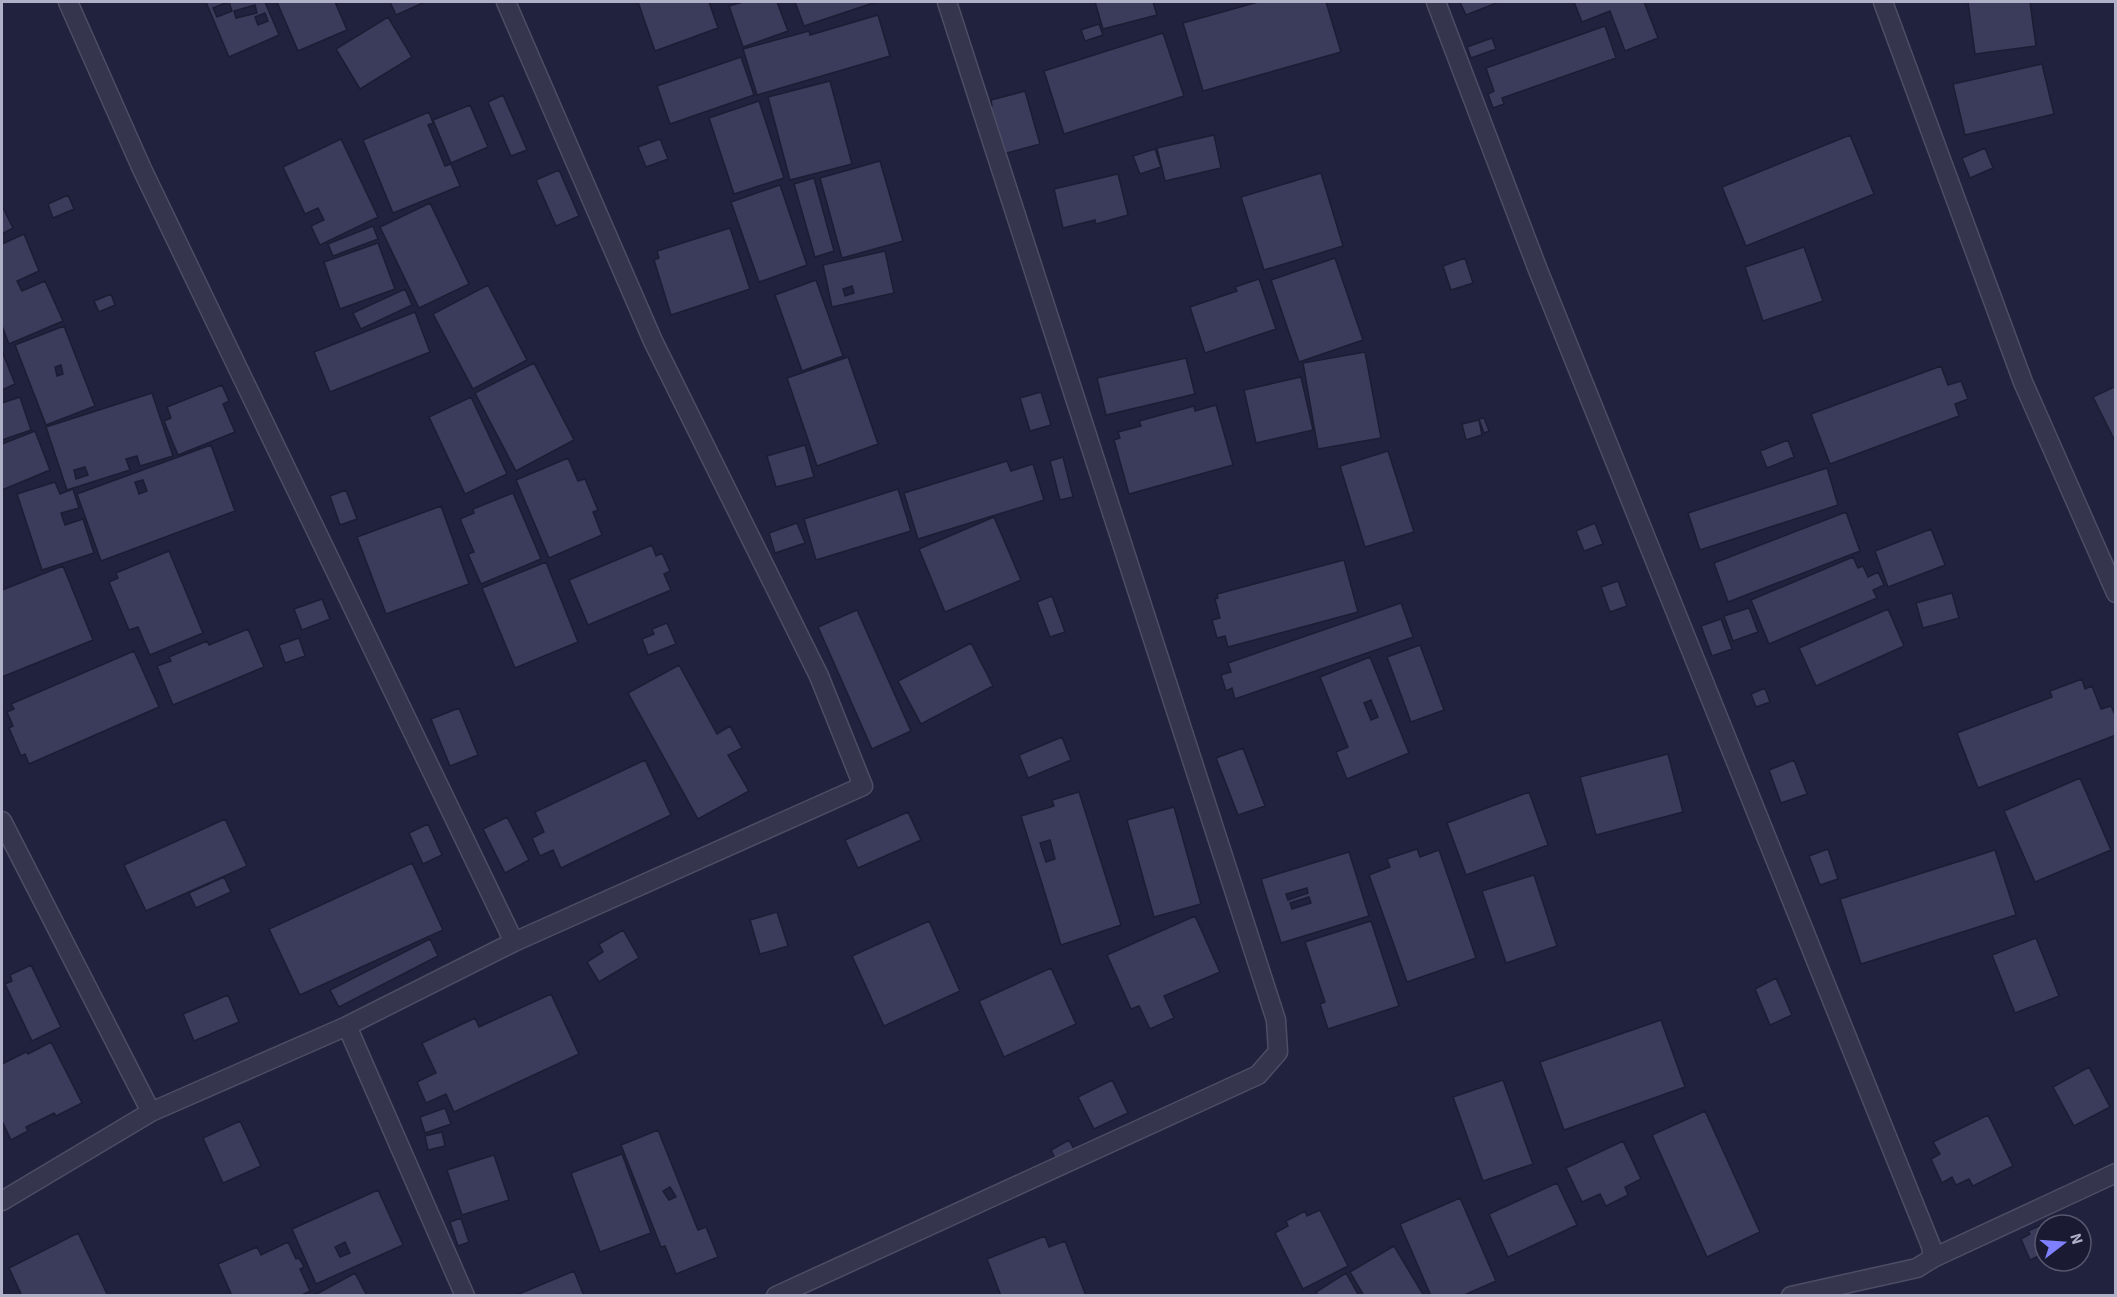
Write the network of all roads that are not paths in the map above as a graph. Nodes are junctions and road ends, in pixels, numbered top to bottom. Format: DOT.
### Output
graph roads {
  1 [pos="68,2"];
  2 [pos="506,2"];
  3 [pos="946,2"];
  4 [pos="1436,2"];
  5 [pos="1883,2"];
  6 [pos="2115,593"];
  7 [pos="2,821"];
  8 [pos="514,942"];
  9 [pos="347,1026"];
  10 [pos="151,1112"];
  11 [pos="2115,1173"];
  12 [pos="2,1201"];
  13 [pos="1933,1258"];
  14 [pos="465,1296"];
  15 [pos="776,1296"];
  16 [pos="1791,1296"];
  1 -- 8 [label="street"];
  2 -- 8 [label="street"];
  3 -- 15 [label="street"];
  4 -- 13 [label="street"];
  5 -- 6 [label="street"];
  7 -- 10 [label="street"];
  8 -- 9 [label="street"];
  9 -- 10 [label="street"];
  9 -- 14 [label="street"];
  10 -- 12 [label="street"];
  11 -- 13 [label="street"];
  13 -- 16 [label="street"];
}
